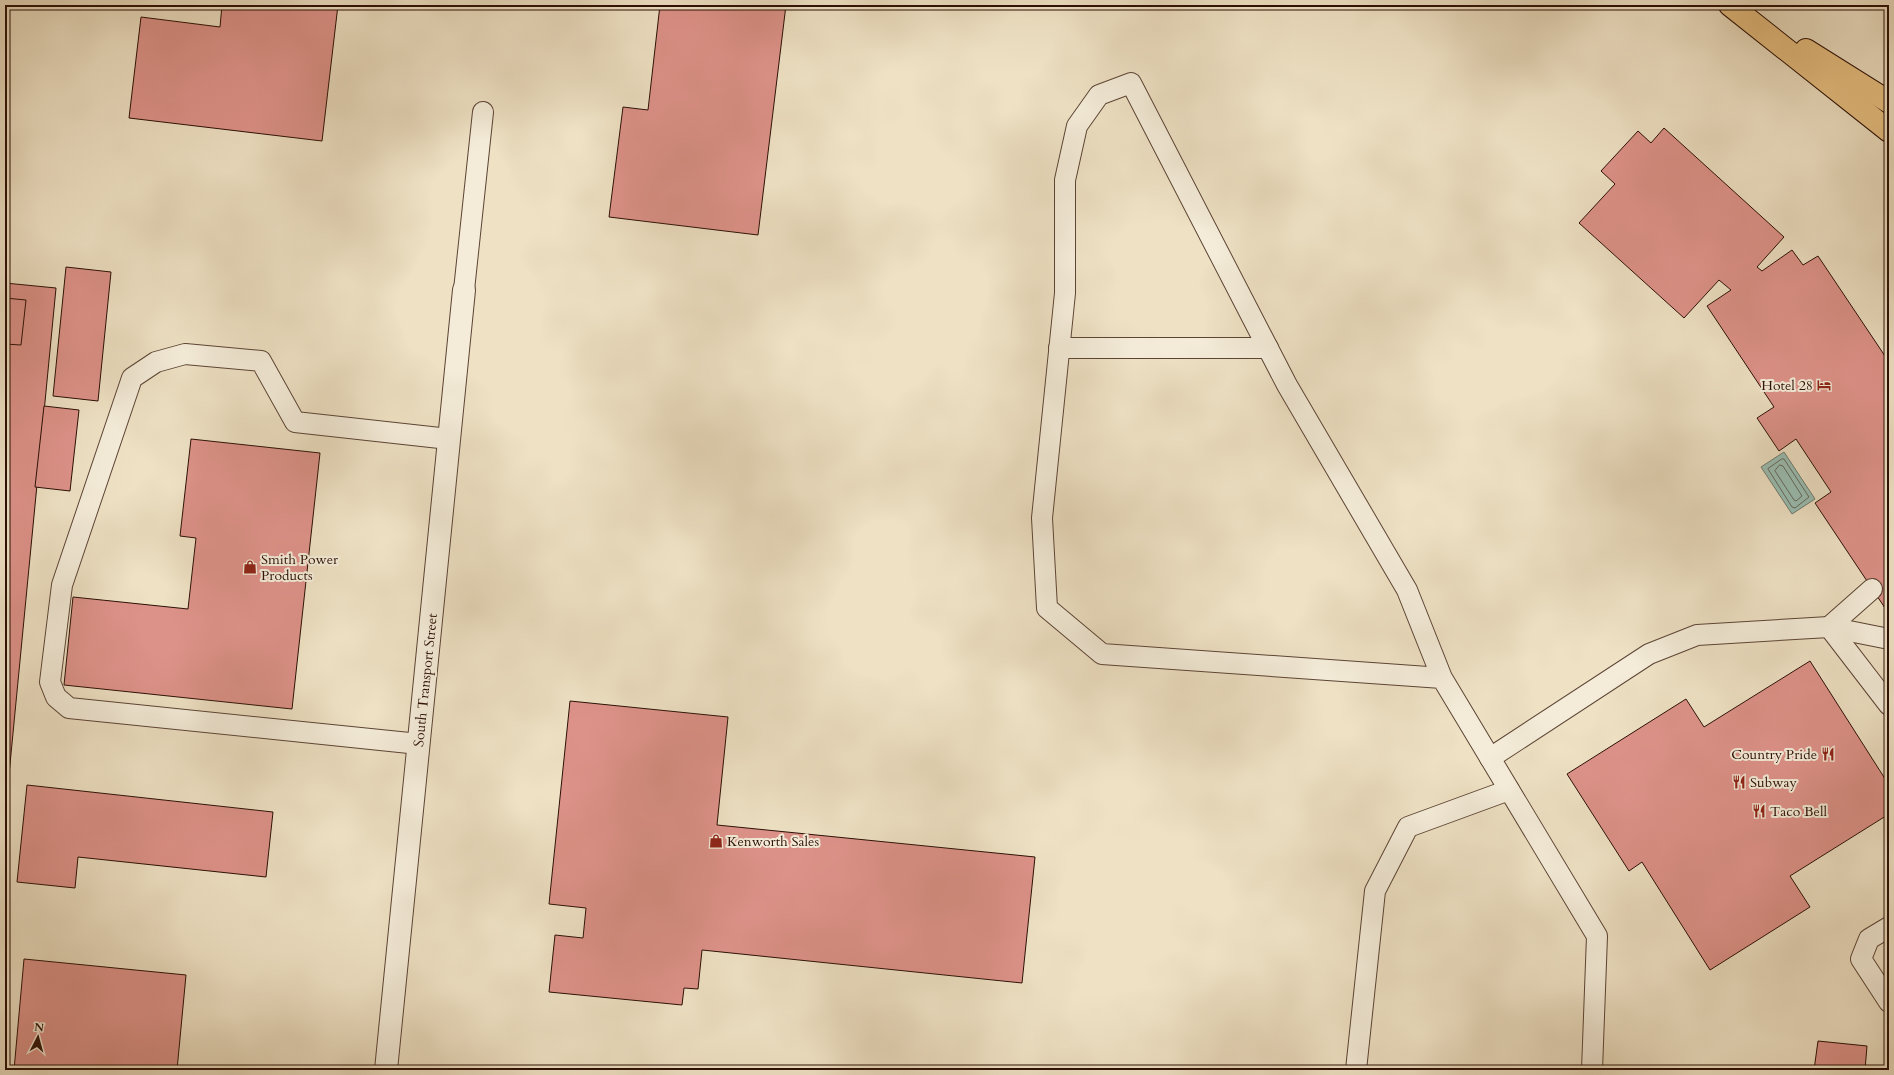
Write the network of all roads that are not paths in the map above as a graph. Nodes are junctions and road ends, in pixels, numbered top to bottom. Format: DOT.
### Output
graph roads {
  1 [pos="1730,5"];
  2 [pos="1733,5"];
  3 [pos="1889,102"];
  4 [pos="483,112"];
  5 [pos="1889,131"];
  6 [pos="464,290"];
  7 [pos="1059,348"];
  8 [pos="1268,348"];
  9 [pos="450,439"];
  10 [pos="1872,589"];
  11 [pos="1829,627"];
  12 [pos="1889,639"];
  13 [pos="1442,678"];
  14 [pos="1889,706"];
  15 [pos="419,744"];
  16 [pos="1490,758"];
  17 [pos="1509,790"];
  18 [pos="1889,927"];
  19 [pos="1889,1002"];
  20 [pos="386,1070"];
  21 [pos="1356,1070"];
  22 [pos="1592,1070"];
  1 -- 5 [label="highway"];
  2 -- 3 [label="highway"];
  4 -- 6 [label="lane"];
  6 -- 9 [label="street, South Transport Street"];
  7 -- 8 [label="lane"];
  7 -- 8 [label="lane"];
  7 -- 13 [label="lane"];
  8 -- 13 [label="lane"];
  9 -- 15 [label="street, South Transport Street"];
  9 -- 15 [label="lane"];
  10 -- 11 [label="lane"];
  11 -- 12 [label="lane"];
  11 -- 14 [label="lane"];
  11 -- 16 [label="lane"];
  13 -- 16 [label="lane"];
  15 -- 20 [label="street, South Transport Street"];
  16 -- 17 [label="lane"];
  17 -- 21 [label="lane"];
  17 -- 22 [label="lane"];
  18 -- 19 [label="lane"];
}
